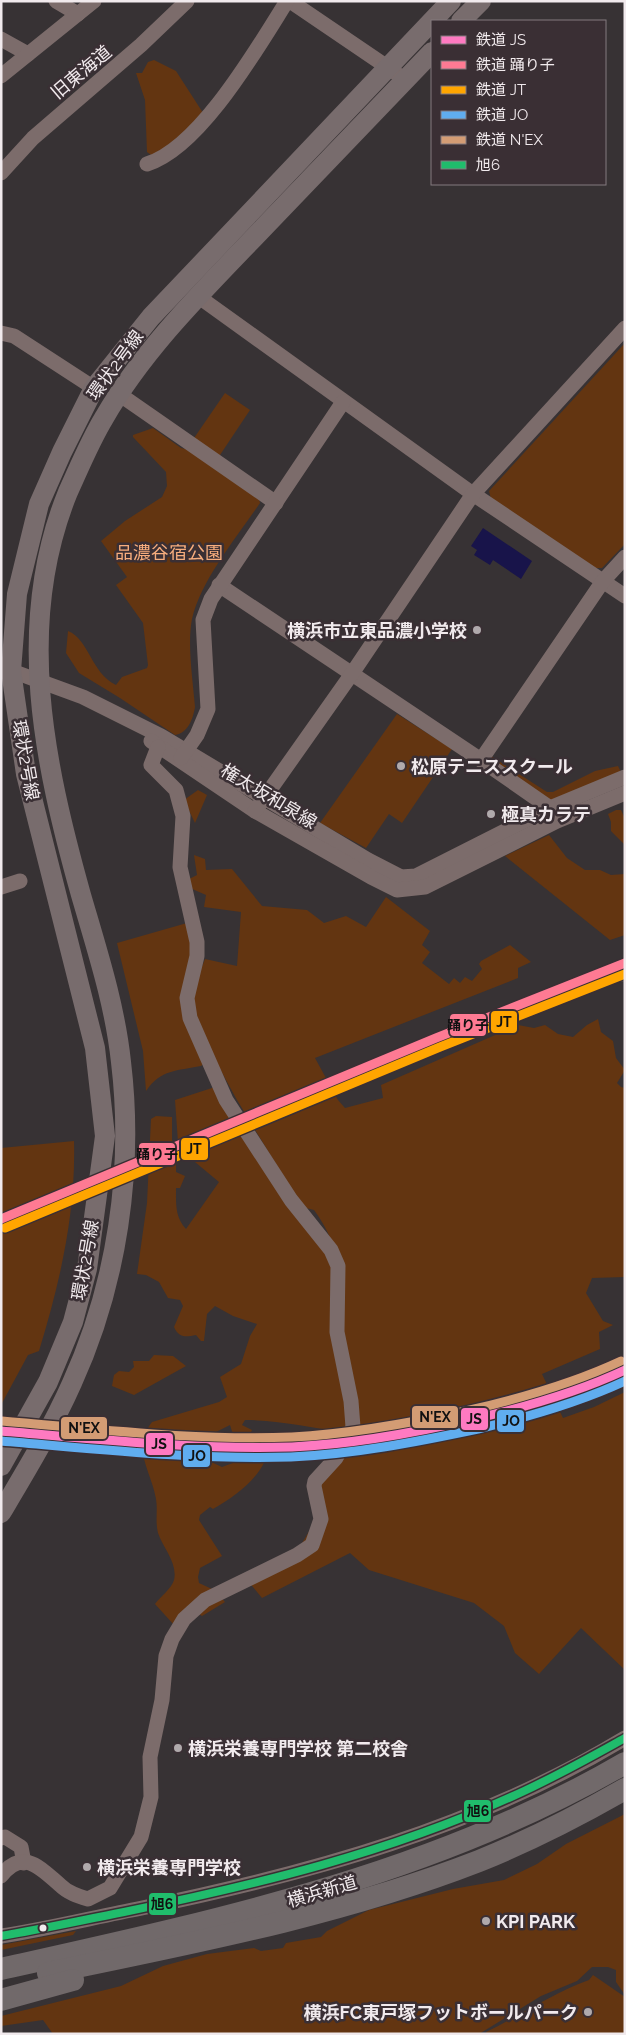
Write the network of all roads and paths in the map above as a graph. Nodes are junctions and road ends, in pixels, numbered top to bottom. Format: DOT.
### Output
graph roads {
  1 [pos="56,1"];
  2 [pos="94,1"];
  3 [pos="187,1"];
  4 [pos="288,1"];
  5 [pos="451,1"];
  6 [pos="480,1"];
  7 [pos="78,14"];
  8 [pos="433,20"];
  9 [pos="462,20"];
  10 [pos="431,22"];
  11 [pos="1,39"];
  12 [pos="431,53"];
  13 [pos="28,54"];
  14 [pos="389,66"];
  15 [pos="1,76"];
  16 [pos="404,80"];
  17 [pos="147,164"];
  18 [pos="1,173"];
  19 [pos="199,297"];
  20 [pos="625,328"];
  21 [pos="1,333"];
  22 [pos="94,388"];
  23 [pos="119,394"];
  24 [pos="343,402"];
  25 [pos="473,494"];
  26 [pos="276,503"];
  27 [pos="625,557"];
  28 [pos="602,581"];
  29 [pos="220,585"];
  30 [pos="625,596"];
  31 [pos="6,669"];
  32 [pos="352,675"];
  33 [pos="38,681"];
  34 [pos="115,712"];
  35 [pos="158,747"];
  36 [pos="183,756"];
  37 [pos="480,760"];
  38 [pos="625,777"];
  39 [pos="625,793"];
  40 [pos="263,798"];
  41 [pos="255,811"];
  42 [pos="554,814"];
  43 [pos="20,881"];
  44 [pos="415,883"];
  45 [pos="1,887"];
  46 [pos="3,1463"];
  47 [pos="1,1513"];
  48 [pos="625,1738"];
  49 [pos="625,1763"];
  50 [pos="625,1789"];
  51 [pos="1,1838"];
  52 [pos="24,1863"];
  53 [pos="1,1876"];
  54 [pos="1,1936"];
  55 [pos="208,1940"];
  56 [pos="1,1969"];
  57 [pos="1,1983"];
  58 [pos="1,2000"];
  1 -- 7 [label="street"];
  2 -- 7 [label="street"];
  3 -- 18 [label="street, 旧東海道"];
  4 -- 14 [label="street"];
  4 -- 17 [label="street"];
  5 -- 8 [label="main road, 環状2号線"];
  6 -- 9 [label="main road"];
  7 -- 13 [label="street"];
  10 -- 14 [label="main road, 環状2号線"];
  11 -- 13 [label="street"];
  12 -- 16 [label="main road, 環状2号線"];
  13 -- 15 [label="street"];
  14 -- 16 [label="street"];
  14 -- 22 [label="main road, 環状2号線"];
  16 -- 19 [label="main road, 環状2号線"];
  19 -- 23 [label="main road, 環状2号線"];
  19 -- 24 [label="street"];
  20 -- 25 [label="street"];
  21 -- 22 [label="street"];
  22 -- 31 [label="main road, 環状2号線"];
  23 -- 26 [label="street"];
  23 -- 33 [label="main road, 環状2号線"];
  24 -- 25 [label="street"];
  24 -- 26 [label="street"];
  25 -- 28 [label="street"];
  25 -- 32 [label="street"];
  26 -- 29 [label="street"];
  27 -- 28 [label="street"];
  28 -- 30 [label="street"];
  28 -- 37 [label="street"];
  29 -- 32 [label="street"];
  29 -- 36 [label="street"];
  31 -- 33 [label="street, 権太坂和泉線"];
  31 -- 46 [label="main road, 環状2号線"];
  32 -- 37 [label="street"];
  32 -- 40 [label="street"];
  33 -- 34 [label="street, 権太坂和泉線"];
  33 -- 47 [label="main road, 環状2号線"];
  34 -- 35 [label="street, 権太坂和泉線"];
  34 -- 36 [label="street, 権太坂和泉線"];
  35 -- 36 [label="street, 権太坂和泉線"];
  35 -- 52 [label="street"];
  36 -- 40 [label="street, 権太坂和泉線"];
  36 -- 41 [label="street, 権太坂和泉線"];
  37 -- 42 [label="street"];
  38 -- 42 [label="street"];
  39 -- 42 [label="street"];
  40 -- 41 [label="street"];
  40 -- 44 [label="street, 権太坂和泉線"];
  41 -- 44 [label="street, 権太坂和泉線"];
  42 -- 44 [label="street"];
  43 -- 45 [label="street"];
  48 -- 54 [label="street"];
  49 -- 56 [label="highway, 横浜新道"];
  50 -- 55 [label="highway, 横浜新道"];
  51 -- 52 [label="street"];
  52 -- 53 [label="street"];
  55 -- 57 [label="highway, 横浜新道"];
  55 -- 58 [label="highway"];
}
